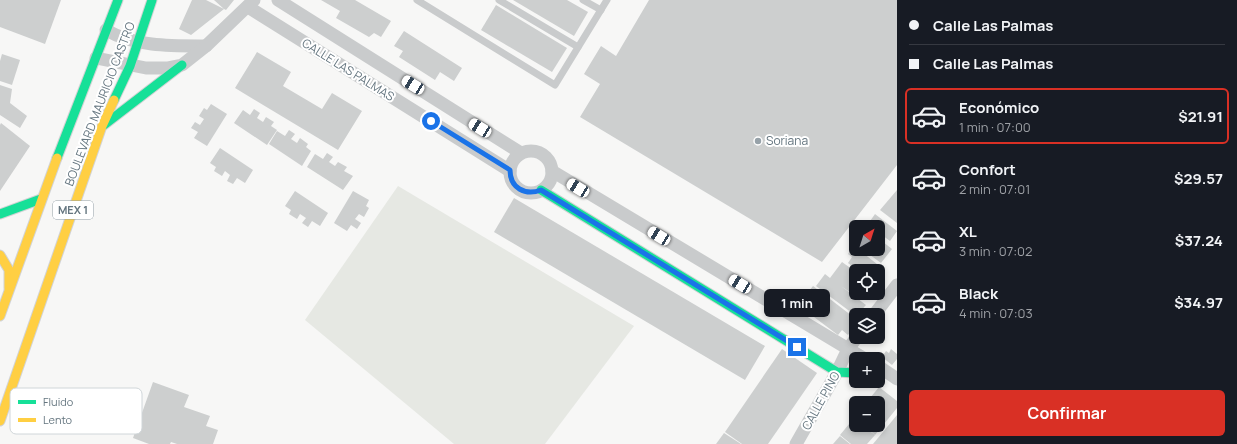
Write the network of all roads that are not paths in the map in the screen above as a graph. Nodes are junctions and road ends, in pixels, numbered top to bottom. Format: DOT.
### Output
graph roads {
  1 [pos="118,0"];
  2 [pos="152,0"];
  3 [pos="278,0"];
  4 [pos="417,0"];
  5 [pos="500,0"];
  6 [pos="584,0"];
  7 [pos="607,0"];
  8 [pos="251,3"];
  9 [pos="601,10"];
  10 [pos="106,30"];
  11 [pos="138,41"];
  12 [pos="206,46"];
  13 [pos="578,47"];
  14 [pos="96,58"];
  15 [pos="182,65"];
  16 [pos="130,66"];
  17 [pos="102,126"];
  18 [pos="521,153"];
  19 [pos="510,170"];
  20 [pos="552,171"];
  21 [pos="541,190"];
  22 [pos="41,199"];
  23 [pos="0,214"];
  24 [pos="0,255"];
  25 [pos="897,285"];
  26 [pos="8,293"];
  27 [pos="879,308"];
  28 [pos="0,316"];
  29 [pos="852,344"];
  30 [pos="848,349"];
  31 [pos="853,352"];
  32 [pos="838,372"];
  33 [pos="849,373"];
  34 [pos="11,388"];
  35 [pos="10,392"];
  36 [pos="0,421"];
  37 [pos="796,444"];
  1 -- 10 [label="main road, BOULEVARD MAURICIO CASTRO / MEX 1"];
  2 -- 11 [label="main road, BOULEVARD MAURICIO CASTRO / MEX 1"];
  3 -- 18 [label="street, CALLE LAS PALMAS"];
  4 -- 13 [label="lane"];
  5 -- 13 [label="lane"];
  6 -- 9 [label="lane"];
  7 -- 9 [label="lane"];
  8 -- 12 [label="street"];
  8 -- 19 [label="street, CALLE LAS PALMAS"];
  9 -- 13 [label="lane"];
  10 -- 11 [label="street"];
  10 -- 14 [label="main road, BOULEVARD MAURICIO CASTRO / MEX 1"];
  11 -- 12 [label="street"];
  11 -- 16 [label="main road, BOULEVARD MAURICIO CASTRO / MEX 1"];
  12 -- 15 [label="street"];
  14 -- 16 [label="street"];
  14 -- 22 [label="main road, BOULEVARD MAURICIO CASTRO / MEX 1"];
  15 -- 16 [label="street"];
  15 -- 17 [label="main road"];
  16 -- 17 [label="main road, BOULEVARD MAURICIO CASTRO / MEX 1"];
  17 -- 34 [label="main road, BOULEVARD MAURICIO CASTRO / MEX 1"];
  18 -- 19 [label="street"];
  18 -- 20 [label="street"];
  19 -- 21 [label="street"];
  20 -- 21 [label="street"];
  20 -- 30 [label="street"];
  21 -- 32 [label="main road"];
  22 -- 23 [label="main road"];
  22 -- 26 [label="main road, BOULEVARD MAURICIO CASTRO / MEX 1"];
  24 -- 26 [label="main road"];
  25 -- 27 [label="street"];
  26 -- 28 [label="main road, BOULEVARD MAURICIO CASTRO / MEX 1"];
  29 -- 30 [label="street, CALLE PINO"];
  30 -- 31 [label="street"];
  30 -- 32 [label="street, CALLE PINO"];
  32 -- 33 [label="main road"];
  32 -- 37 [label="street, CALLE PINO"];
  35 -- 36 [label="main road, BOULEVARD MAURICIO CASTRO / MEX 1"];
}
